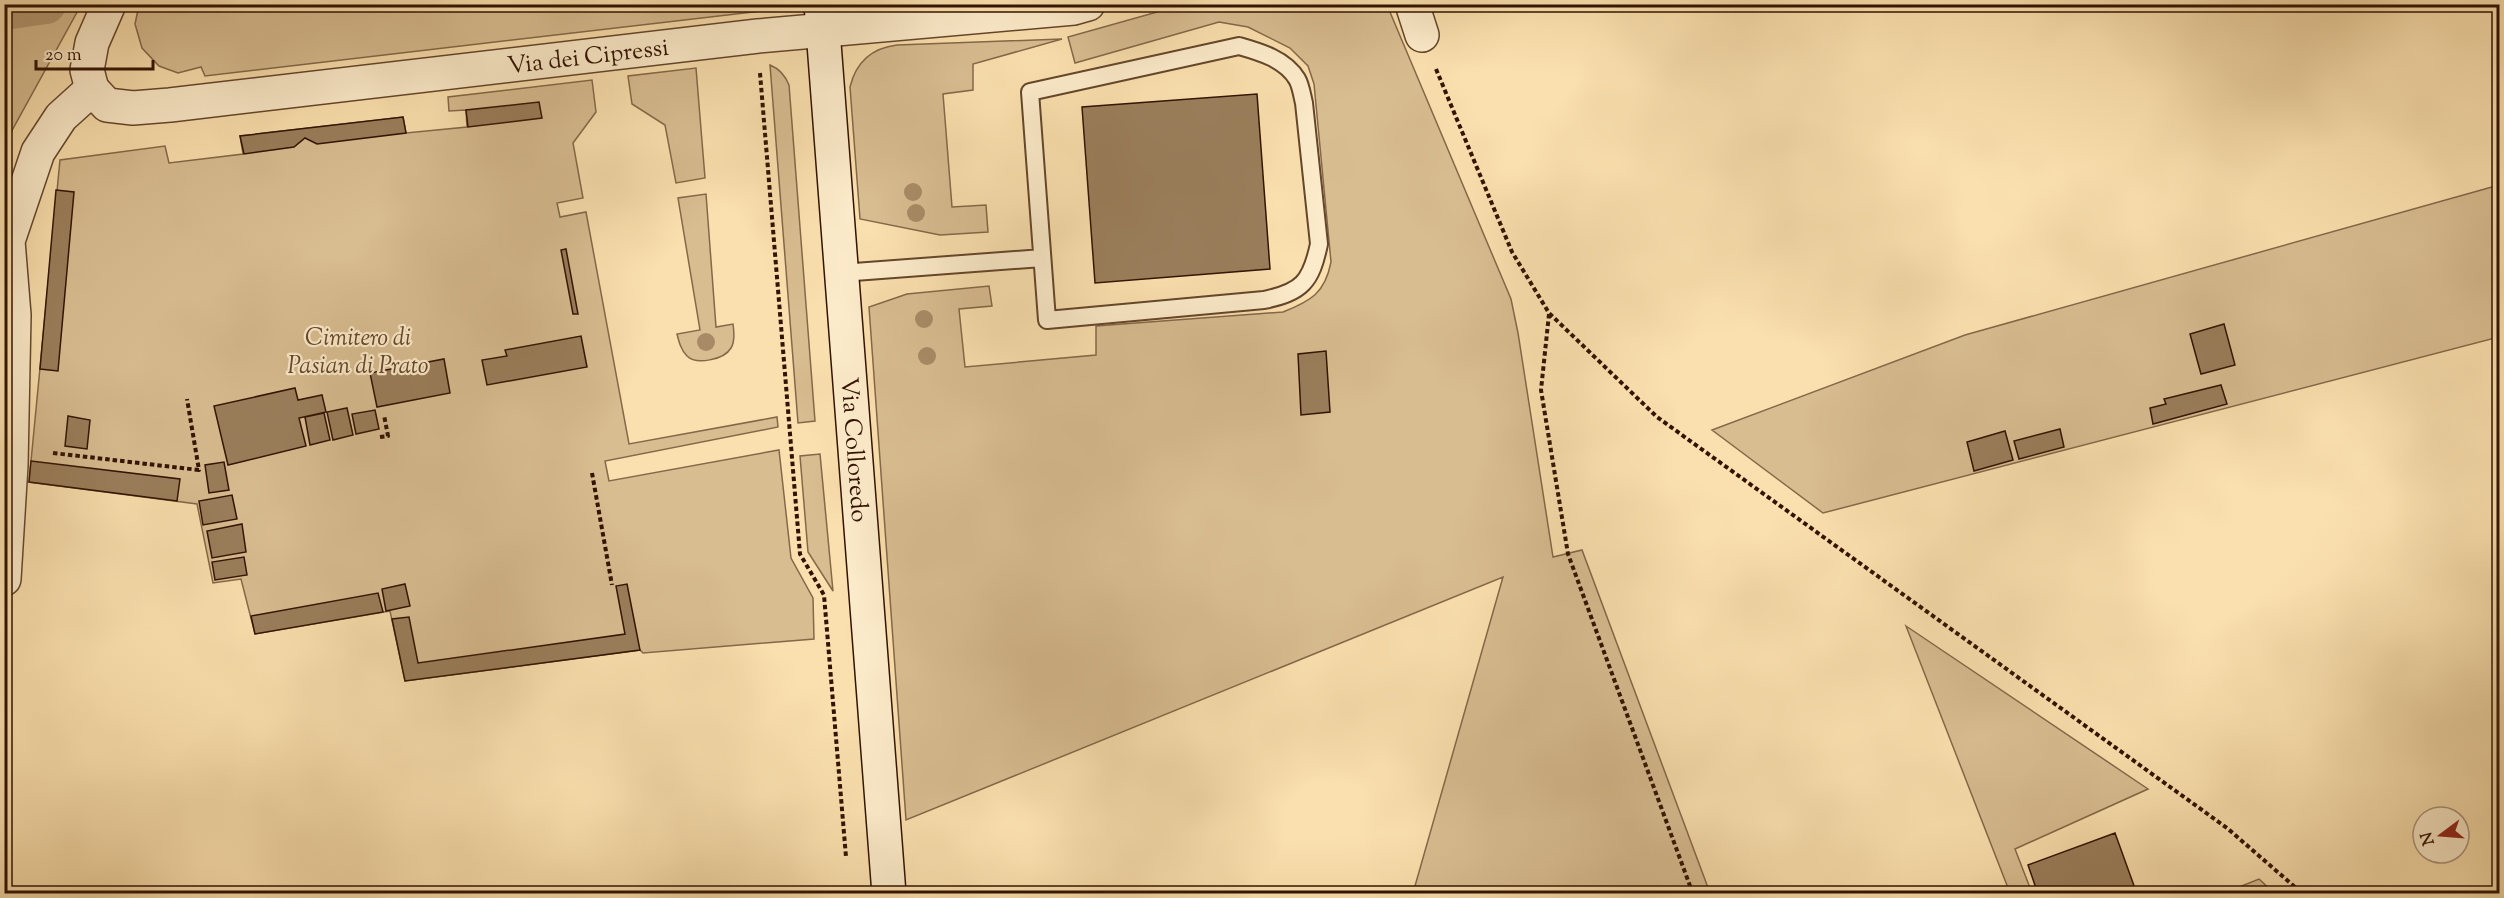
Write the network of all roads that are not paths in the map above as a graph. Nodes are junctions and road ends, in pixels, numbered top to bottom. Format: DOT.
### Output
graph roads {
  1 [pos="1088,4"];
  2 [pos="106,11"];
  3 [pos="822,17"];
  4 [pos="92,89"];
  5 [pos="6,243"];
  6 [pos="1042,258"];
  7 [pos="841,273"];
  8 [pos="4,579"];
  9 [pos="889,894"];
  1 -- 3 [label="street, Via dei Cipressi"];
  2 -- 4 [label="street"];
  3 -- 4 [label="street, Via dei Cipressi"];
  3 -- 7 [label="street, Via Colloredo"];
  4 -- 5 [label="street"];
  5 -- 8 [label="street"];
  6 -- 6 [label="lane"];
  6 -- 7 [label="lane"];
  7 -- 9 [label="street, Via Colloredo"];
}
